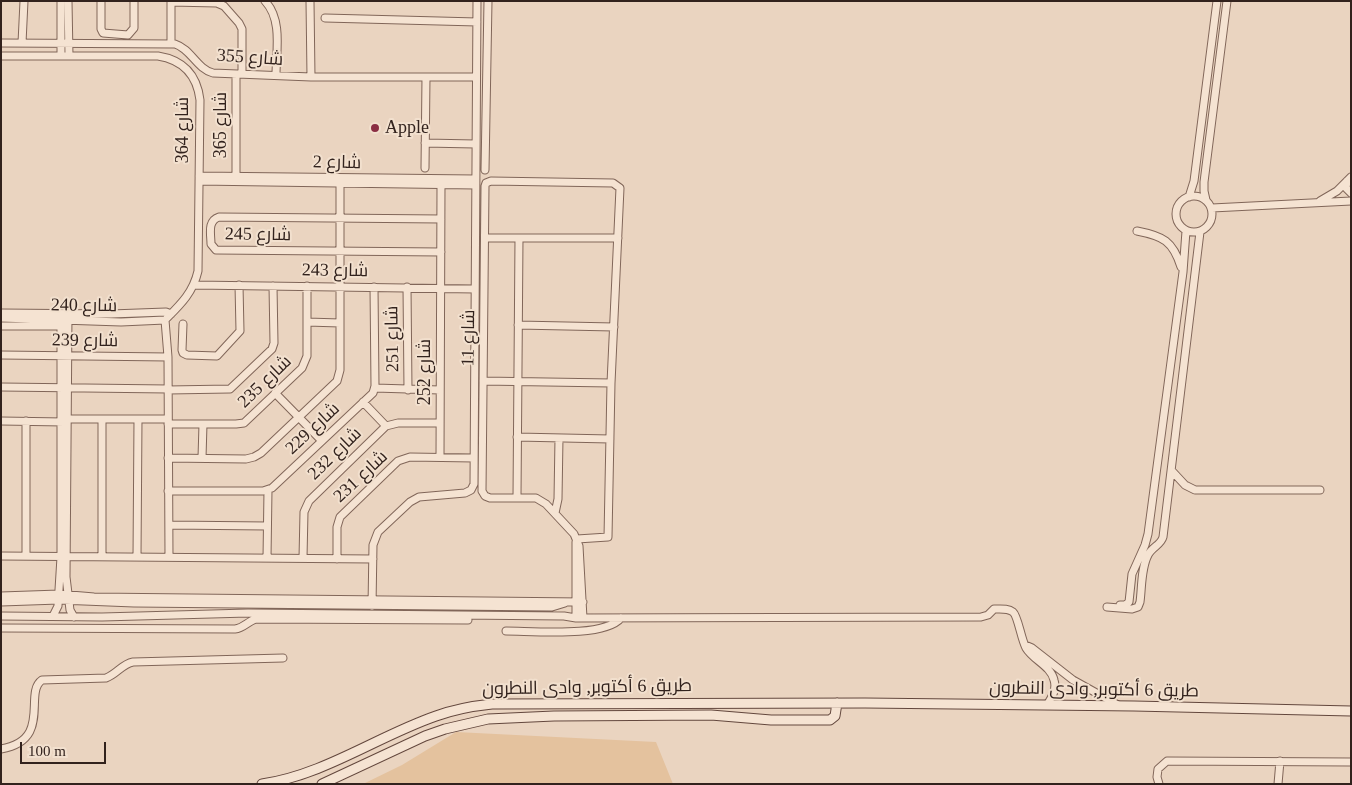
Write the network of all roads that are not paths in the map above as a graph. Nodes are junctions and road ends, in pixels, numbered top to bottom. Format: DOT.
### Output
graph roads {
  1 [pos="24,1"];
  2 [pos="61,1"];
  3 [pos="68,1"];
  4 [pos="101,1"];
  5 [pos="134,1"];
  6 [pos="265,1"];
  7 [pos="310,1"];
  8 [pos="477,1"];
  9 [pos="488,1"];
  10 [pos="1217,1"];
  11 [pos="1227,1"];
  12 [pos="171,2"];
  13 [pos="325,18"];
  14 [pos="477,22"];
  15 [pos="1,43"];
  16 [pos="22,43"];
  17 [pos="65,43"];
  18 [pos="171,43"];
  19 [pos="1,56"];
  20 [pos="65,56"];
  21 [pos="191,56"];
  22 [pos="183,65"];
  23 [pos="239,74"];
  24 [pos="276,75"];
  25 [pos="310,77"];
  26 [pos="426,77"];
  27 [pos="476,77"];
  28 [pos="425,143"];
  29 [pos="475,144"];
  30 [pos="425,168"];
  31 [pos="485,170"];
  32 [pos="236,177"];
  33 [pos="198,179"];
  34 [pos="1349,179"];
  35 [pos="332,180"];
  36 [pos="475,182"];
  37 [pos="340,183"];
  38 [pos="441,185"];
  39 [pos="1351,193"];
  40 [pos="1189,197"];
  41 [pos="1206,200"];
  42 [pos="1351,201"];
  43 [pos="1317,202"];
  44 [pos="1212,208"];
  45 [pos="340,218"];
  46 [pos="441,218"];
  47 [pos="1137,231"];
  48 [pos="1186,231"];
  49 [pos="1200,232"];
  50 [pos="485,238"];
  51 [pos="519,238"];
  52 [pos="618,238"];
  53 [pos="340,251"];
  54 [pos="441,252"];
  55 [pos="1183,272"];
  56 [pos="195,285"];
  57 [pos="239,285"];
  58 [pos="273,286"];
  59 [pos="307,286"];
  60 [pos="340,286"];
  61 [pos="374,287"];
  62 [pos="407,287"];
  63 [pos="441,288"];
  64 [pos="476,289"];
  65 [pos="1,313"];
  66 [pos="171,314"];
  67 [pos="1,318"];
  68 [pos="65,320"];
  69 [pos="307,322"];
  70 [pos="166,323"];
  71 [pos="340,323"];
  72 [pos="183,324"];
  73 [pos="518,325"];
  74 [pos="1,326"];
  75 [pos="614,327"];
  76 [pos="1,355"];
  77 [pos="64,355"];
  78 [pos="168,357"];
  79 [pos="483,381"];
  80 [pos="518,382"];
  81 [pos="611,383"];
  82 [pos="1,387"];
  83 [pos="64,387"];
  84 [pos="375,388"];
  85 [pos="168,390"];
  86 [pos="408,390"];
  87 [pos="440,390"];
  88 [pos="275,393"];
  89 [pos="363,402"];
  90 [pos="299,417"];
  91 [pos="102,419"];
  92 [pos="138,419"];
  93 [pos="1,421"];
  94 [pos="26,421"];
  95 [pos="64,421"];
  96 [pos="168,422"];
  97 [pos="440,423"];
  98 [pos="204,424"];
  99 [pos="386,426"];
  100 [pos="517,437"];
  101 [pos="559,438"];
  102 [pos="610,439"];
  103 [pos="322,441"];
  104 [pos="440,457"];
  105 [pos="168,458"];
  106 [pos="202,458"];
  107 [pos="474,458"];
  108 [pos="1172,471"];
  109 [pos="268,490"];
  110 [pos="1320,490"];
  111 [pos="168,491"];
  112 [pos="517,497"];
  113 [pos="555,513"];
  114 [pos="169,525"];
  115 [pos="267,526"];
  116 [pos="576,539"];
  117 [pos="1145,545"];
  118 [pos="1154,548"];
  119 [pos="1,556"];
  120 [pos="26,556"];
  121 [pos="64,557"];
  122 [pos="102,557"];
  123 [pos="137,557"];
  124 [pos="169,557"];
  125 [pos="267,558"];
  126 [pos="303,558"];
  127 [pos="337,558"];
  128 [pos="373,559"];
  129 [pos="1,596"];
  130 [pos="59,597"];
  131 [pos="69,598"];
  132 [pos="1,602"];
  133 [pos="579,602"];
  134 [pos="1129,602"];
  135 [pos="372,603"];
  136 [pos="1136,608"];
  137 [pos="248,613"];
  138 [pos="225,614"];
  139 [pos="1,616"];
  140 [pos="53,616"];
  141 [pos="74,617"];
  142 [pos="498,618"];
  143 [pos="577,618"];
  144 [pos="621,618"];
  145 [pos="249,623"];
  146 [pos="1,628"];
  147 [pos="225,629"];
  148 [pos="506,630"];
  149 [pos="1025,644"];
  150 [pos="283,658"];
  151 [pos="837,703"];
  152 [pos="1047,705"];
  153 [pos="1121,706"];
  154 [pos="1351,712"];
  155 [pos="1,749"];
  156 [pos="1280,761"];
  157 [pos="1351,762"];
  158 [pos="262,784"];
  159 [pos="322,784"];
  160 [pos="1159,784"];
  161 [pos="1278,784"];
  1 -- 16 [label="street"];
  2 -- 17 [label="street"];
  3 -- 17 [label="street"];
  4 -- 5 [label="street"];
  6 -- 24 [label="street"];
  7 -- 25 [label="street"];
  8 -- 14 [label="street, شارع 11"];
  9 -- 31 [label="street"];
  10 -- 40 [label="street"];
  11 -- 41 [label="street"];
  12 -- 18 [label="street"];
  12 -- 23 [label="street, شارع 365"];
  13 -- 14 [label="street"];
  14 -- 27 [label="street, شارع 11"];
  15 -- 16 [label="street"];
  16 -- 17 [label="street"];
  17 -- 18 [label="street"];
  17 -- 20 [label="street"];
  18 -- 21 [label="street, شارع 355"];
  19 -- 20 [label="street"];
  20 -- 22 [label="street"];
  21 -- 22 [label="street"];
  21 -- 23 [label="street, شارع 355"];
  22 -- 33 [label="street, شارع 364"];
  23 -- 24 [label="street, شارع 355"];
  23 -- 32 [label="street, شارع 365"];
  24 -- 25 [label="street, شارع 355"];
  25 -- 26 [label="street, شارع 355"];
  26 -- 27 [label="street, شارع 355"];
  26 -- 28 [label="street"];
  27 -- 29 [label="street, شارع 11"];
  28 -- 29 [label="street"];
  28 -- 30 [label="street"];
  29 -- 36 [label="street, شارع 11"];
  32 -- 33 [label="street, شارع 2"];
  32 -- 35 [label="street, شارع 2"];
  33 -- 35 [label="street, شارع 2"];
  33 -- 56 [label="street, شارع 364"];
  34 -- 39 [label="street"];
  34 -- 43 [label="street"];
  35 -- 36 [label="street, شارع 2"];
  35 -- 37 [label="street, شارع 2"];
  36 -- 38 [label="street, شارع 2"];
  36 -- 64 [label="street, شارع 11"];
  37 -- 38 [label="street, شارع 2"];
  37 -- 45 [label="street"];
  38 -- 46 [label="street, شارع 252"];
  40 -- 41 [label="street"];
  40 -- 48 [label="street"];
  41 -- 44 [label="street"];
  42 -- 43 [label="street"];
  43 -- 44 [label="street"];
  44 -- 49 [label="street"];
  45 -- 46 [label="street, شارع 245"];
  45 -- 53 [label="street"];
  45 -- 53 [label="street, شارع 245"];
  46 -- 54 [label="street, شارع 252"];
  47 -- 55 [label="street"];
  48 -- 49 [label="street"];
  48 -- 55 [label="street"];
  49 -- 108 [label="street"];
  50 -- 51 [label="street"];
  50 -- 52 [label="street, شارع 11"];
  50 -- 79 [label="street, شارع 11"];
  51 -- 52 [label="street"];
  51 -- 73 [label="street"];
  52 -- 75 [label="street"];
  53 -- 54 [label="street, شارع 245"];
  53 -- 60 [label="street"];
  54 -- 63 [label="street, شارع 252"];
  55 -- 117 [label="street"];
  56 -- 57 [label="street, شارع 243"];
  56 -- 66 [label="street, شارع 364"];
  57 -- 58 [label="street, شارع 243"];
  57 -- 72 [label="street"];
  58 -- 59 [label="street, شارع 243"];
  58 -- 85 [label="street"];
  59 -- 60 [label="street, شارع 243"];
  59 -- 69 [label="street, شارع 235"];
  60 -- 61 [label="street, شارع 243"];
  60 -- 71 [label="street"];
  61 -- 62 [label="street, شارع 243"];
  61 -- 84 [label="street"];
  62 -- 63 [label="street, شارع 243"];
  62 -- 86 [label="street, شارع 251"];
  63 -- 64 [label="street, شارع 243"];
  63 -- 87 [label="street, شارع 252"];
  64 -- 107 [label="street, شارع 11"];
  65 -- 68 [label="street"];
  66 -- 68 [label="street"];
  66 -- 70 [label="street, شارع 364"];
  67 -- 68 [label="street, شارع 240"];
  68 -- 70 [label="street"];
  68 -- 74 [label="street"];
  68 -- 77 [label="street"];
  69 -- 71 [label="street"];
  69 -- 88 [label="street, شارع 235"];
  70 -- 78 [label="street"];
  71 -- 90 [label="street"];
  73 -- 75 [label="street"];
  73 -- 80 [label="street"];
  75 -- 81 [label="street"];
  76 -- 77 [label="street, شارع 239"];
  77 -- 78 [label="street, شارع 239"];
  77 -- 83 [label="street"];
  78 -- 85 [label="street"];
  79 -- 80 [label="street"];
  79 -- 112 [label="street, شارع 11"];
  80 -- 81 [label="street"];
  80 -- 100 [label="street"];
  81 -- 102 [label="street"];
  82 -- 83 [label="street"];
  83 -- 85 [label="street"];
  83 -- 95 [label="street"];
  84 -- 86 [label="street"];
  84 -- 89 [label="street, شارع 229"];
  85 -- 96 [label="street"];
  86 -- 87 [label="street"];
  87 -- 97 [label="street, شارع 252"];
  88 -- 90 [label="street"];
  88 -- 98 [label="street, شارع 235"];
  89 -- 99 [label="street"];
  89 -- 103 [label="street, شارع 229"];
  90 -- 103 [label="street"];
  90 -- 106 [label="street"];
  91 -- 92 [label="street, شارع 235"];
  91 -- 95 [label="street, شارع 235"];
  91 -- 122 [label="street"];
  92 -- 96 [label="street, شارع 235"];
  92 -- 123 [label="street"];
  93 -- 94 [label="street, شارع 235"];
  94 -- 95 [label="street, شارع 235"];
  94 -- 120 [label="street"];
  95 -- 121 [label="street"];
  96 -- 98 [label="street, شارع 235"];
  96 -- 105 [label="street"];
  97 -- 99 [label="street, شارع 232"];
  97 -- 104 [label="street, شارع 252"];
  98 -- 106 [label="street"];
  99 -- 126 [label="street, شارع 232"];
  100 -- 101 [label="street"];
  100 -- 112 [label="street"];
  101 -- 102 [label="street"];
  101 -- 113 [label="street"];
  102 -- 116 [label="street"];
  103 -- 109 [label="street, شارع 229"];
  104 -- 107 [label="street, شارع 231"];
  104 -- 127 [label="street, شارع 231"];
  105 -- 106 [label="street"];
  105 -- 111 [label="street"];
  107 -- 128 [label="street, شارع 11"];
  108 -- 110 [label="street"];
  108 -- 118 [label="street"];
  109 -- 111 [label="street"];
  109 -- 115 [label="street"];
  111 -- 114 [label="street"];
  112 -- 113 [label="street"];
  113 -- 116 [label="street"];
  114 -- 115 [label="street"];
  114 -- 124 [label="street"];
  115 -- 125 [label="street"];
  116 -- 133 [label="street"];
  117 -- 118 [label="street"];
  117 -- 134 [label="street"];
  118 -- 136 [label="street"];
  119 -- 120 [label="street"];
  120 -- 121 [label="street"];
  121 -- 122 [label="street"];
  121 -- 130 [label="street"];
  121 -- 131 [label="street"];
  122 -- 123 [label="street"];
  123 -- 124 [label="street"];
  124 -- 125 [label="street"];
  125 -- 126 [label="street"];
  126 -- 127 [label="street"];
  127 -- 128 [label="street"];
  128 -- 135 [label="street"];
  129 -- 130 [label="street"];
  130 -- 131 [label="street"];
  130 -- 132 [label="street"];
  130 -- 140 [label="street"];
  131 -- 135 [label="street"];
  131 -- 141 [label="street"];
  133 -- 135 [label="street"];
  133 -- 143 [label="street"];
  134 -- 136 [label="street"];
  134 -- 136 [label="street"];
  137 -- 138 [label="street"];
  137 -- 142 [label="street"];
  137 -- 145 [label="street"];
  138 -- 141 [label="street"];
  138 -- 147 [label="street"];
  139 -- 140 [label="street"];
  140 -- 141 [label="street"];
  142 -- 143 [label="street"];
  142 -- 145 [label="street"];
  143 -- 144 [label="street"];
  144 -- 148 [label="street"];
  144 -- 149 [label="street"];
  145 -- 147 [label="street"];
  146 -- 147 [label="street"];
  149 -- 152 [label="street"];
  149 -- 153 [label="street"];
  150 -- 155 [label="street"];
  151 -- 152 [label="street, طريق 6 أكتوبر, وادى النطرون"];
  151 -- 158 [label="street, طريق 6 أكتوبر, وادى النطرون"];
  151 -- 159 [label="street, طريق 6 أكتوبر, وادى النطرون"];
  152 -- 153 [label="street, طريق 6 أكتوبر, وادى النطرون"];
  153 -- 154 [label="street, طريق 6 أكتوبر, وادى النطرون"];
  156 -- 157 [label="street"];
  156 -- 160 [label="street"];
  156 -- 161 [label="street"];
}
